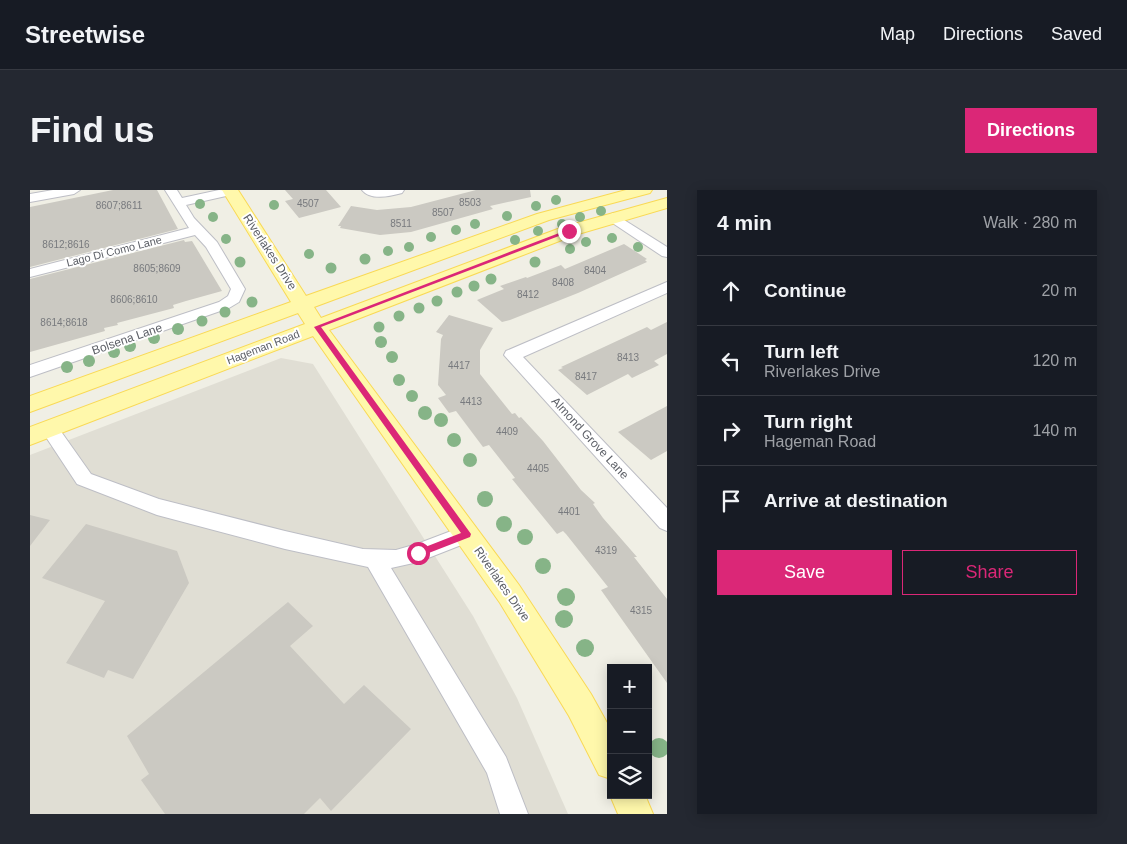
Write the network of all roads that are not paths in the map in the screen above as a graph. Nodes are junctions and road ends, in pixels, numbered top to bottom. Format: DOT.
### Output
graph roads {
  1 [pos="74,190"];
  2 [pos="193,190"];
  3 [pos="398,190"];
  4 [pos="644,190"];
  5 [pos="662,190"];
  6 [pos="230,191"];
  7 [pos="370,191"];
  8 [pos="174,196"];
  9 [pos="30,198"];
  10 [pos="667,203"];
  11 [pos="613,217"];
  12 [pos="198,230"];
  13 [pos="667,253"];
  14 [pos="30,273"];
  15 [pos="667,287"];
  16 [pos="304,305"];
  17 [pos="317,327"];
  18 [pos="30,371"];
  19 [pos="30,404"];
  20 [pos="40,432"];
  21 [pos="665,515"];
  22 [pos="467,534"];
  23 [pos="374,558"];
  24 [pos="607,756"];
  25 [pos="629,799"];
  26 [pos="514,814"];
  27 [pos="636,814"];
  1 -- 9 [label="street"];
  2 -- 8 [label="street"];
  3 -- 7 [label="street"];
  4 -- 16 [label="main road, Hageman Road"];
  5 -- 11 [label="main road"];
  6 -- 8 [label="street"];
  6 -- 16 [label="main road, Riverlakes Drive"];
  8 -- 12 [label="street"];
  10 -- 11 [label="main road, Hageman Road"];
  11 -- 13 [label="street"];
  11 -- 17 [label="main road, Hageman Road"];
  12 -- 14 [label="street, Lago Di Como Lane"];
  12 -- 18 [label="street, Bolsena Lane"];
  15 -- 21 [label="street, Almond Grove Lane"];
  16 -- 17 [label="main road, Riverlakes Drive"];
  16 -- 19 [label="main road, Hageman Road"];
  17 -- 20 [label="main road, Hageman Road"];
  17 -- 22 [label="main road, Riverlakes Drive"];
  20 -- 23 [label="street"];
  22 -- 23 [label="street"];
  22 -- 24 [label="main road, Riverlakes Drive"];
  23 -- 26 [label="street"];
  25 -- 27 [label="main road"];
}
